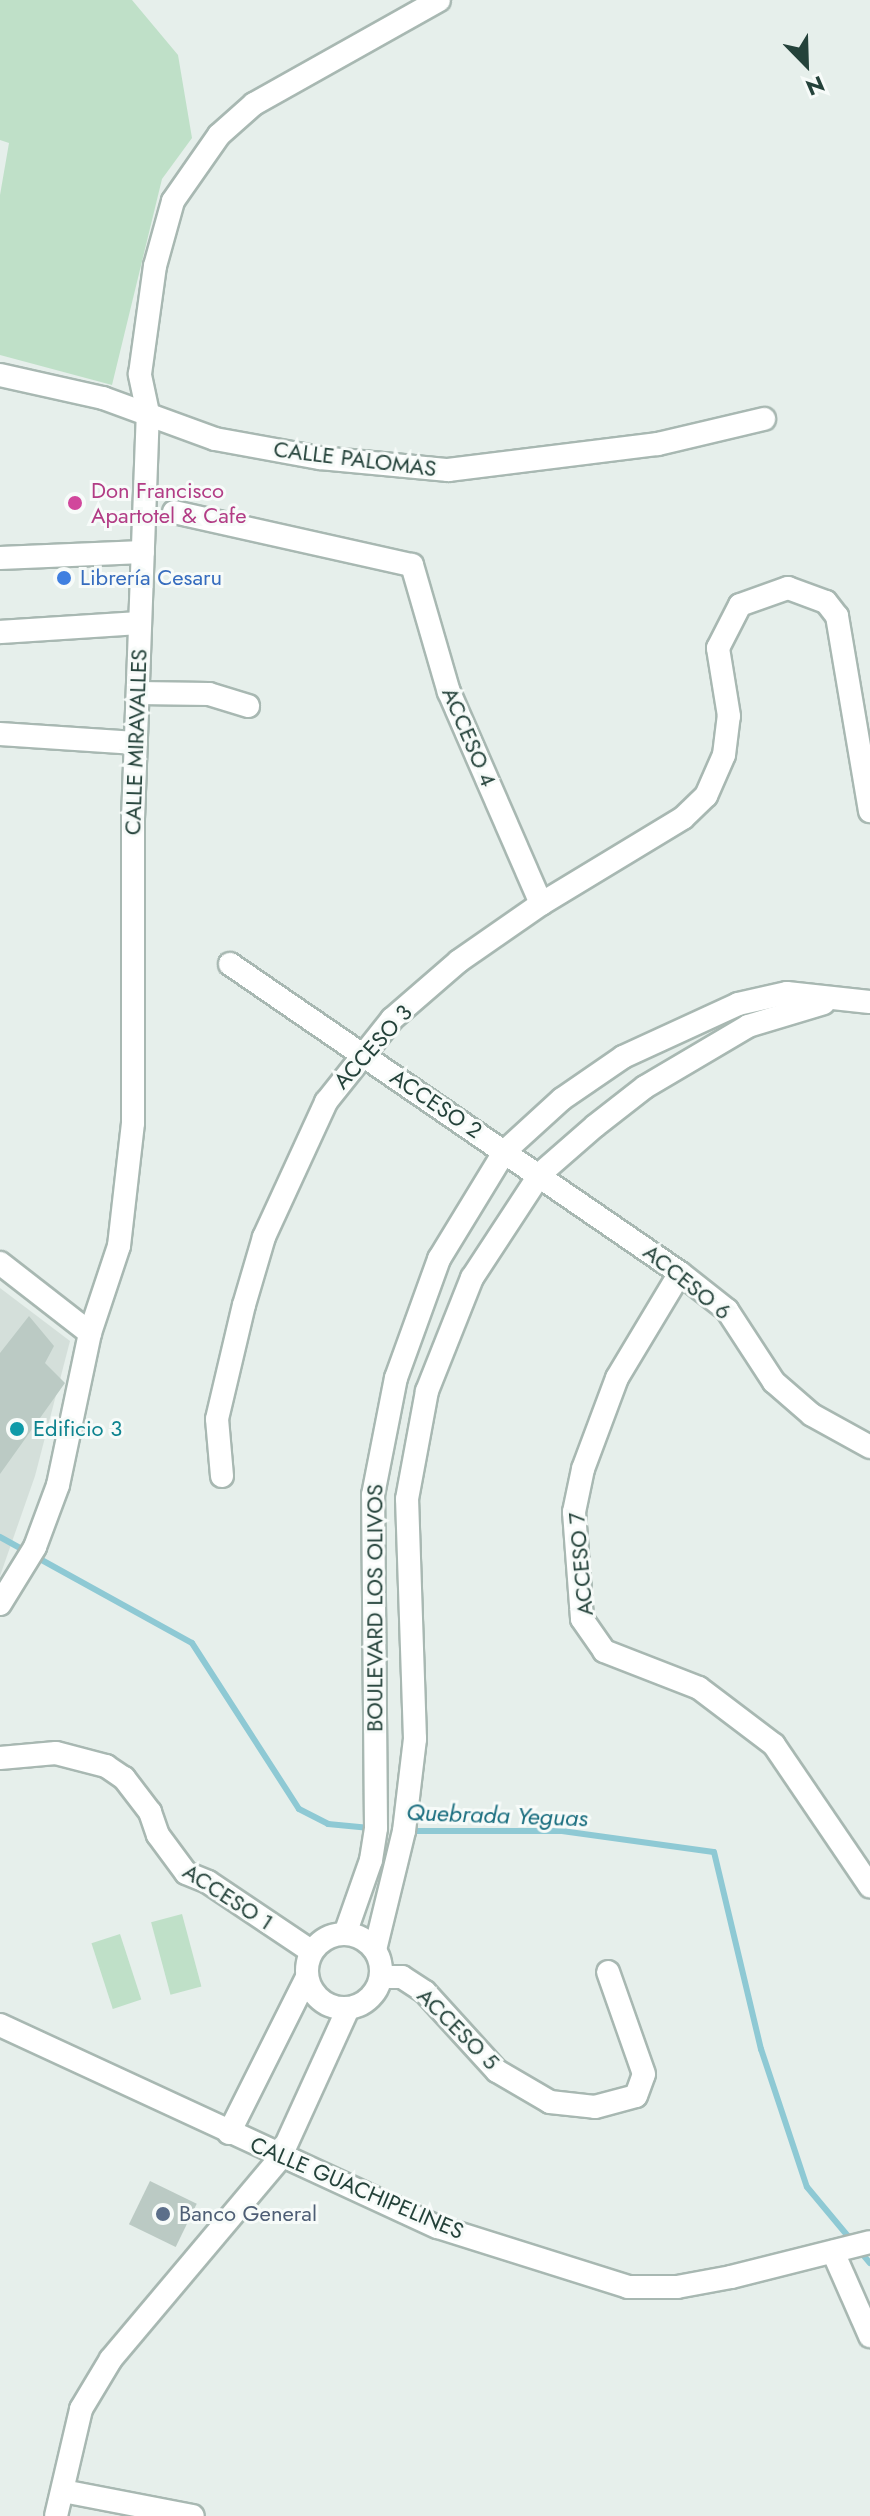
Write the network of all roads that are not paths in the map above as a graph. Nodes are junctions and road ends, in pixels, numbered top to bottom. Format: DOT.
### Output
graph roads {
  1 [pos="439,0"];
  2 [pos="0,375"];
  3 [pos="148,413"];
  4 [pos="764,419"];
  5 [pos="174,512"];
  6 [pos="143,552"];
  7 [pos="0,558"];
  8 [pos="140,623"];
  9 [pos="0,632"];
  10 [pos="138,693"];
  11 [pos="248,706"];
  12 [pos="0,734"];
  13 [pos="136,743"];
  14 [pos="870,811"];
  15 [pos="541,904"];
  16 [pos="230,964"];
  17 [pos="832,1001"];
  18 [pos="870,1002"];
  19 [pos="361,1053"];
  20 [pos="522,1162"];
  21 [pos="0,1263"];
  22 [pos="680,1273"];
  23 [pos="90,1333"];
  24 [pos="870,1447"];
  25 [pos="222,1476"];
  26 [pos="375,1542"];
  27 [pos="411,1550"];
  28 [pos="0,1604"];
  29 [pos="0,1758"];
  30 [pos="870,1886"];
  31 [pos="345,1934"];
  32 [pos="375,1950"];
  33 [pos="312,1952"];
  34 [pos="608,1972"];
  35 [pos="307,1977"];
  36 [pos="381,1977"];
  37 [pos="348,2009"];
  38 [pos="0,2025"];
  39 [pos="229,2133"];
  40 [pos="280,2158"];
  41 [pos="869,2242"];
  42 [pos="838,2251"];
  43 [pos="870,2336"];
  44 [pos="63,2491"];
  45 [pos="56,2516"];
  46 [pos="193,2516"];
  1 -- 3 [label="street, CALLE MIRAVALLES"];
  2 -- 3 [label="street, CALLE PALOMAS"];
  3 -- 4 [label="street, CALLE PALOMAS"];
  3 -- 6 [label="street, CALLE MIRAVALLES"];
  5 -- 15 [label="street, ACCESO 4"];
  6 -- 7 [label="street"];
  6 -- 8 [label="street, CALLE MIRAVALLES"];
  8 -- 9 [label="street"];
  8 -- 10 [label="street, CALLE MIRAVALLES"];
  10 -- 11 [label="street"];
  10 -- 13 [label="street, CALLE MIRAVALLES"];
  12 -- 13 [label="street"];
  13 -- 23 [label="street, CALLE MIRAVALLES"];
  14 -- 15 [label="street, ACCESO 3"];
  15 -- 19 [label="street, ACCESO 3"];
  16 -- 19 [label="street, ACCESO 2"];
  17 -- 18 [label="street, BOULEVARD LOS OLIVOS"];
  17 -- 20 [label="street, BOULEVARD LOS OLIVOS"];
  17 -- 20 [label="street, BOULEVARD LOS OLIVOS"];
  19 -- 20 [label="street, ACCESO 2"];
  19 -- 25 [label="street, ACCESO 3"];
  20 -- 22 [label="street, ACCESO 6"];
  20 -- 26 [label="street, BOULEVARD LOS OLIVOS"];
  20 -- 27 [label="street, BOULEVARD LOS OLIVOS"];
  21 -- 23 [label="street"];
  22 -- 24 [label="street, ACCESO 6"];
  22 -- 30 [label="street, ACCESO 7"];
  23 -- 28 [label="street, CALLE MIRAVALLES"];
  26 -- 27 [label="street"];
  26 -- 31 [label="street, BOULEVARD LOS OLIVOS"];
  27 -- 32 [label="street, BOULEVARD LOS OLIVOS"];
  29 -- 33 [label="street, ACCESO 1"];
  31 -- 32 [label="street"];
  31 -- 33 [label="street"];
  32 -- 36 [label="street"];
  33 -- 35 [label="street"];
  34 -- 36 [label="street, ACCESO 5"];
  35 -- 37 [label="street"];
  35 -- 39 [label="street"];
  36 -- 37 [label="street"];
  37 -- 40 [label="street"];
  38 -- 39 [label="street, CALLE GUACHIPELINES"];
  39 -- 40 [label="street, CALLE GUACHIPELINES"];
  40 -- 42 [label="street, CALLE GUACHIPELINES"];
  40 -- 44 [label="street"];
  41 -- 42 [label="street, CALLE GUACHIPELINES"];
  42 -- 43 [label="street"];
  44 -- 45 [label="street"];
  44 -- 46 [label="street"];
}
